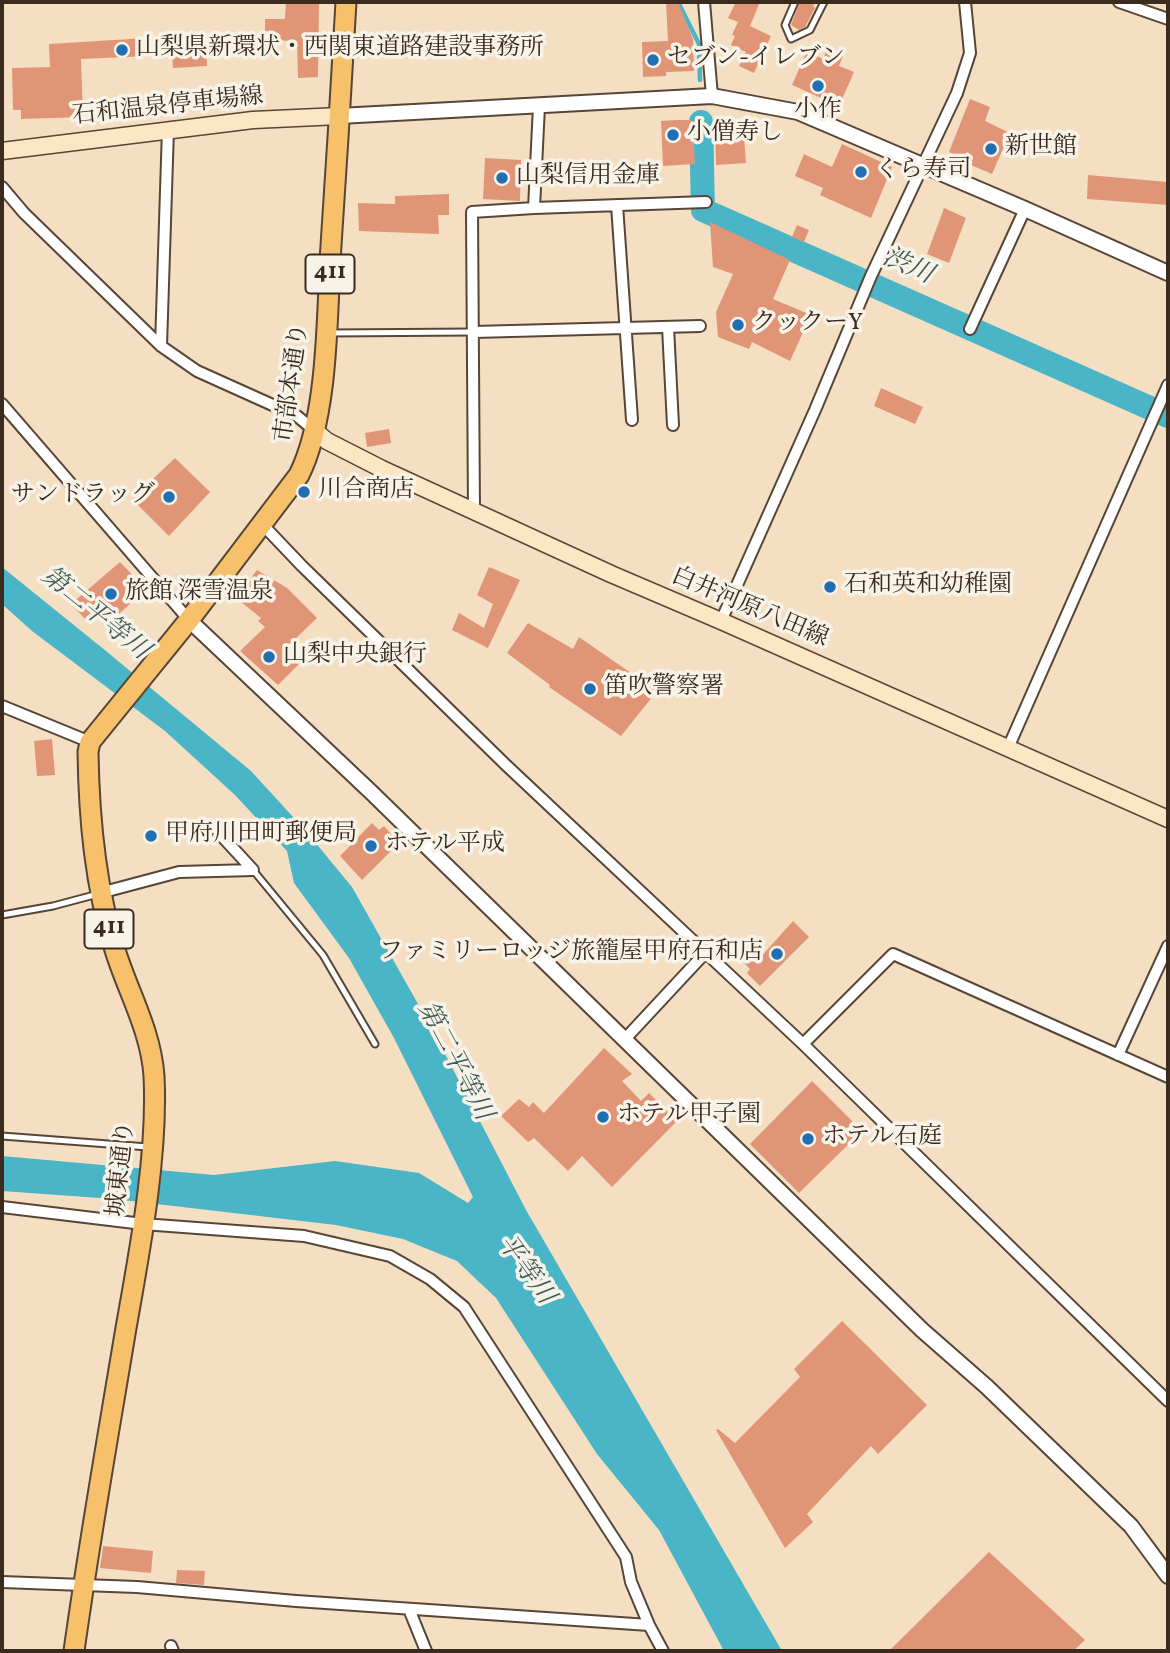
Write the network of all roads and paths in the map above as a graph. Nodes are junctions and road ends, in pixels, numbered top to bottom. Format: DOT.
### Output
graph roads {
  1 [pos="346,2"];
  2 [pos="704,2"];
  3 [pos="795,2"];
  4 [pos="824,2"];
  5 [pos="965,2"];
  6 [pos="1119,2"];
  7 [pos="1157,2"];
  8 [pos="1153,14"];
  9 [pos="1168,19"];
  10 [pos="712,96"];
  11 [pos="540,106"];
  12 [pos="339,116"];
  13 [pos="168,130"];
  14 [pos="2,151"];
  15 [pos="923,166"];
  16 [pos="2,187"];
  17 [pos="704,202"];
  18 [pos="617,205"];
  19 [pos="534,208"];
  20 [pos="1025,209"];
  21 [pos="1168,273"];
  22 [pos="700,326"];
  23 [pos="971,326"];
  24 [pos="668,327"];
  25 [pos="625,328"];
  26 [pos="474,332"];
  27 [pos="326,333"];
  28 [pos="160,346"];
  29 [pos="1168,385"];
  30 [pos="2,404"];
  31 [pos="1160,409"];
  32 [pos="632,420"];
  33 [pos="673,425"];
  34 [pos="315,431"];
  35 [pos="474,511"];
  36 [pos="262,524"];
  37 [pos="189,620"];
  38 [pos="721,621"];
  39 [pos="2,706"];
  40 [pos="90,742"];
  41 [pos="1008,748"];
  42 [pos="1168,820"];
  43 [pos="219,833"];
  44 [pos="253,870"];
  45 [pos="100,893"];
  46 [pos="2,915"];
  47 [pos="1168,946"];
  48 [pos="705,953"];
  49 [pos="625,1039"];
  50 [pos="375,1044"];
  51 [pos="803,1044"];
  52 [pos="1118,1055"];
  53 [pos="1168,1077"];
  54 [pos="2,1136"];
  55 [pos="150,1152"];
  56 [pos="2,1207"];
  57 [pos="143,1220"];
  58 [pos="1168,1401"];
  59 [pos="1168,1576"];
  60 [pos="2,1581"];
  61 [pos="83,1586"];
  62 [pos="409,1609"];
  63 [pos="649,1625"];
  64 [pos="74,1651"];
  65 [pos="426,1651"];
  66 [pos="663,1651"];
  1 -- 12 [label="highway, 市部本通り / 411"];
  2 -- 10 [label="street"];
  3 -- 4 [label="lane"];
  5 -- 15 [label="street"];
  6 -- 8 [label="street"];
  7 -- 8 [label="street"];
  8 -- 9 [label="street"];
  10 -- 11 [label="street"];
  10 -- 15 [label="street"];
  11 -- 12 [label="street"];
  11 -- 19 [label="street"];
  12 -- 13 [label="main road, 石和温泉停車場線"];
  12 -- 27 [label="highway, 市部本通り / 411"];
  13 -- 14 [label="main road, 石和温泉停車場線"];
  13 -- 28 [label="street"];
  15 -- 20 [label="street"];
  15 -- 38 [label="street"];
  16 -- 28 [label="street"];
  17 -- 18 [label="street"];
  18 -- 19 [label="street"];
  18 -- 25 [label="street"];
  19 -- 26 [label="street"];
  20 -- 21 [label="street"];
  20 -- 23 [label="street"];
  22 -- 24 [label="street"];
  24 -- 25 [label="street"];
  24 -- 33 [label="street"];
  25 -- 26 [label="street"];
  25 -- 32 [label="street"];
  26 -- 27 [label="lane"];
  26 -- 35 [label="street"];
  27 -- 34 [label="highway, 市部本通り / 411"];
  28 -- 34 [label="street"];
  29 -- 31 [label="street"];
  30 -- 37 [label="street"];
  31 -- 41 [label="street"];
  34 -- 35 [label="main road, 白井河原八田線"];
  34 -- 36 [label="highway, 市部本通り / 411"];
  35 -- 38 [label="main road, 白井河原八田線"];
  36 -- 37 [label="highway, 市部本通り / 411"];
  36 -- 48 [label="street"];
  37 -- 40 [label="highway, 市部本通り / 411"];
  37 -- 49 [label="street"];
  38 -- 41 [label="main road, 白井河原八田線"];
  39 -- 40 [label="street"];
  40 -- 45 [label="highway, 城東通り / 411"];
  41 -- 42 [label="main road, 白井河原八田線"];
  43 -- 44 [label="street"];
  44 -- 45 [label="street"];
  44 -- 50 [label="lane"];
  45 -- 46 [label="lane"];
  45 -- 55 [label="highway, 城東通り / 411"];
  47 -- 52 [label="street"];
  48 -- 49 [label="street"];
  48 -- 51 [label="street"];
  49 -- 59 [label="street"];
  51 -- 52 [label="street"];
  51 -- 58 [label="street"];
  52 -- 53 [label="street"];
  54 -- 55 [label="lane"];
  55 -- 57 [label="highway, 城東通り / 411"];
  56 -- 57 [label="street"];
  57 -- 61 [label="highway, 城東通り / 411"];
  57 -- 63 [label="street"];
  60 -- 61 [label="street"];
  61 -- 62 [label="street"];
  61 -- 64 [label="highway, 城東通り / 411"];
  62 -- 63 [label="street"];
  62 -- 65 [label="street"];
  63 -- 66 [label="street"];
}
